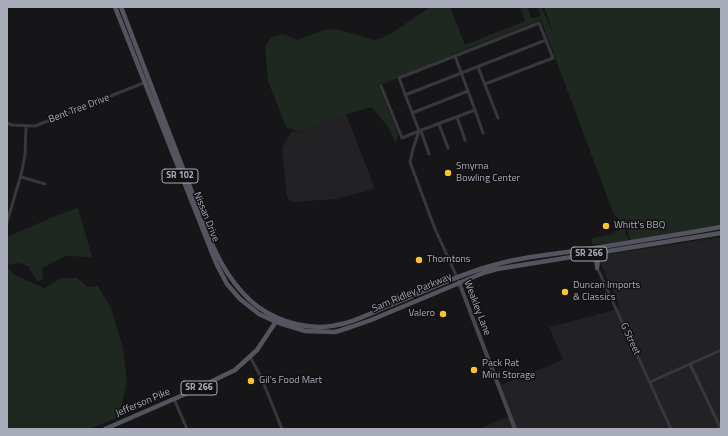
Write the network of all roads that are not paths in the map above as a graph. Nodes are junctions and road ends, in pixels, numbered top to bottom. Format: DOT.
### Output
graph roads {
  1 [pos="115,7"];
  2 [pos="121,7"];
  3 [pos="546,40"];
  4 [pos="455,56"];
  5 [pos="478,67"];
  6 [pos="462,74"];
  7 [pos="147,82"];
  8 [pos="485,84"];
  9 [pos="381,86"];
  10 [pos="468,91"];
  11 [pos="405,95"];
  12 [pos="475,110"];
  13 [pos="412,113"];
  14 [pos="457,117"];
  15 [pos="498,118"];
  16 [pos="7,123"];
  17 [pos="439,124"];
  18 [pos="26,126"];
  19 [pos="420,131"];
  20 [pos="484,133"];
  21 [pos="465,140"];
  22 [pos="448,148"];
  23 [pos="429,154"];
  24 [pos="20,177"];
  25 [pos="45,184"];
  26 [pos="7,222"];
  27 [pos="721,227"];
  28 [pos="721,233"];
  29 [pos="590,251"];
  30 [pos="609,251"];
  31 [pos="597,268"];
  32 [pos="457,277"];
  33 [pos="459,283"];
  34 [pos="277,320"];
  35 [pos="721,350"];
  36 [pos="250,357"];
  37 [pos="690,364"];
  38 [pos="650,382"];
  39 [pos="174,399"];
  40 [pos="105,429"];
  41 [pos="187,429"];
  42 [pos="282,429"];
  43 [pos="515,429"];
  44 [pos="671,429"];
  45 [pos="721,429"];
  1 -- 7 [label="main road, Nissan Drive / SR 102"];
  2 -- 7 [label="main road, Nissan Drive / SR 102"];
  3 -- 4 [label="street"];
  3 -- 5 [label="street"];
  3 -- 8 [label="street"];
  4 -- 6 [label="street"];
  4 -- 11 [label="street"];
  5 -- 6 [label="street"];
  5 -- 8 [label="street"];
  6 -- 10 [label="street"];
  6 -- 11 [label="street"];
  7 -- 18 [label="street, Bent Tree Drive"];
  7 -- 34 [label="main road, Nissan Drive / SR 102"];
  8 -- 15 [label="street"];
  9 -- 19 [label="street"];
  10 -- 12 [label="street"];
  10 -- 13 [label="street"];
  11 -- 13 [label="street"];
  12 -- 14 [label="street"];
  12 -- 20 [label="street"];
  13 -- 19 [label="street"];
  14 -- 17 [label="street"];
  14 -- 21 [label="street"];
  16 -- 18 [label="street, Bent Tree Drive"];
  17 -- 19 [label="street"];
  17 -- 22 [label="street"];
  18 -- 24 [label="street"];
  19 -- 23 [label="street"];
  19 -- 32 [label="street, Weakley Lane"];
  24 -- 25 [label="street"];
  24 -- 26 [label="street"];
  27 -- 29 [label="main road, Sam Ridley Parkway / SR 266"];
  28 -- 30 [label="main road, Sam Ridley Parkway / SR 266"];
  29 -- 30 [label="main road, Sam Ridley Parkway / SR 266"];
  29 -- 31 [label="street, G Street"];
  29 -- 32 [label="main road, Sam Ridley Parkway / SR 266"];
  29 -- 33 [label="main road, Sam Ridley Parkway / SR 266"];
  30 -- 31 [label="main road"];
  31 -- 38 [label="street, G Street"];
  32 -- 33 [label="main road, Weakley Lane"];
  32 -- 34 [label="main road, Sam Ridley Parkway / SR 266"];
  33 -- 34 [label="main road, Sam Ridley Parkway / SR 266"];
  33 -- 43 [label="main road, Weakley Lane"];
  34 -- 36 [label="main road, Jefferson Pike / SR 266"];
  35 -- 37 [label="street"];
  36 -- 39 [label="main road, Jefferson Pike / SR 266"];
  36 -- 42 [label="street"];
  37 -- 38 [label="street"];
  37 -- 45 [label="street"];
  38 -- 44 [label="street, G Street"];
  39 -- 40 [label="main road, Jefferson Pike / SR 266"];
  39 -- 41 [label="street"];
}
